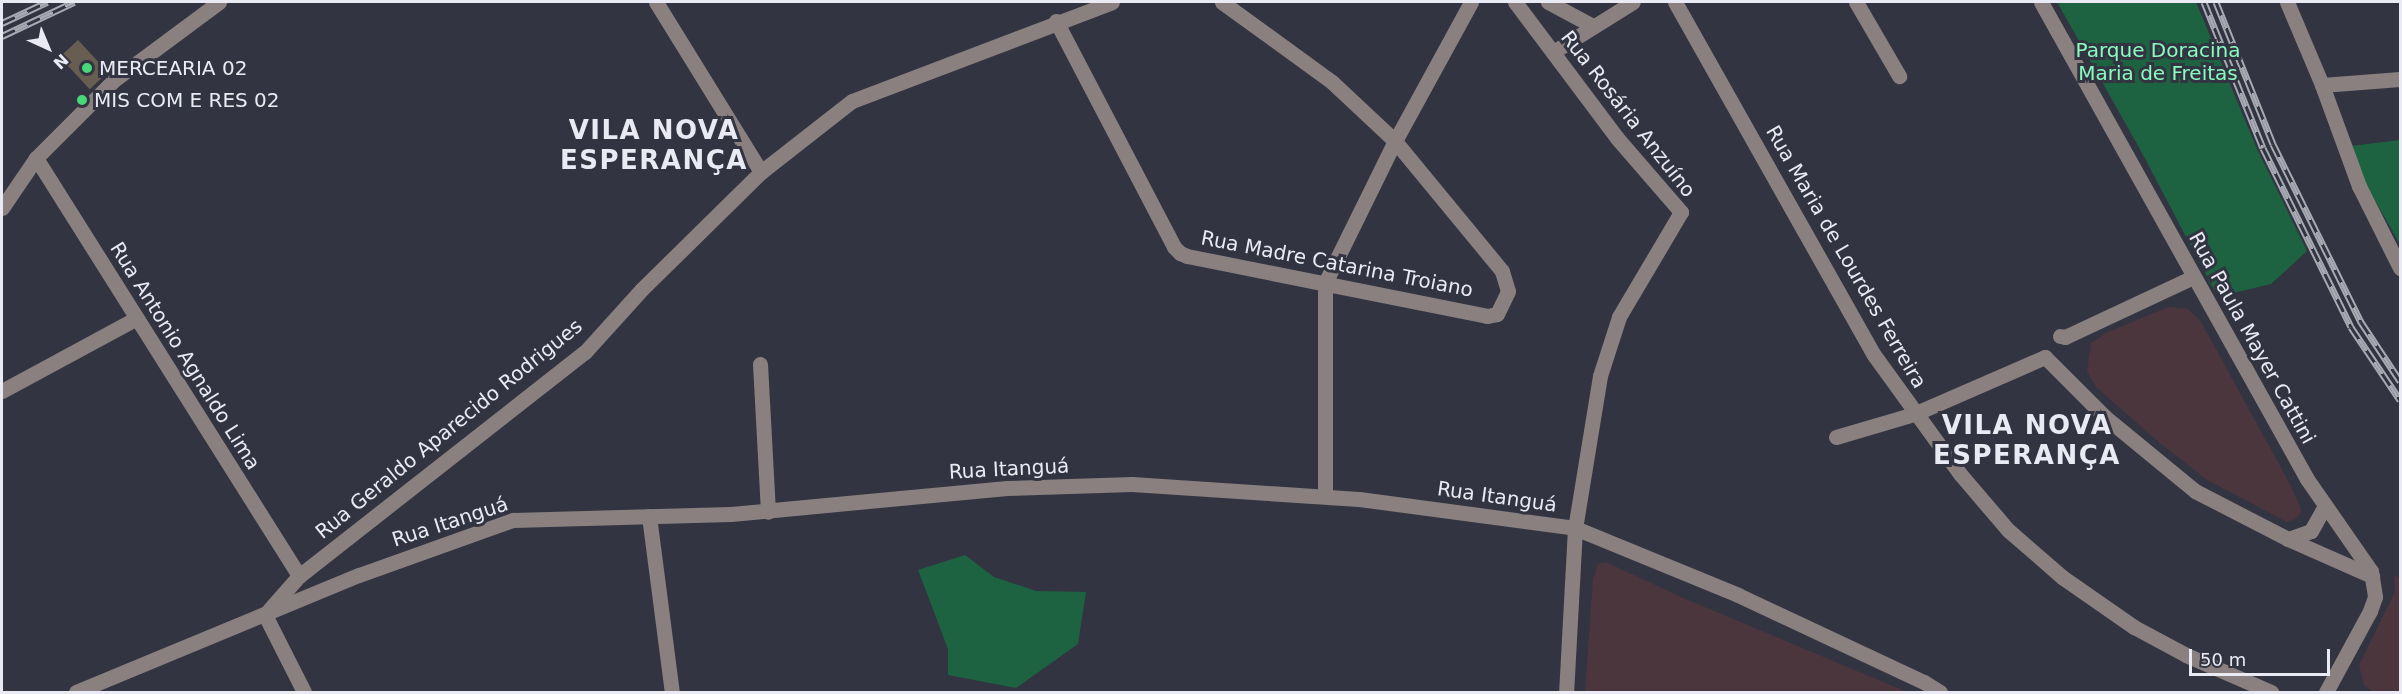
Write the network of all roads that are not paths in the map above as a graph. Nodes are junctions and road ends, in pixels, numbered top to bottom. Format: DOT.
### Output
graph roads {
  1 [pos="219,2"];
  2 [pos="656,2"];
  3 [pos="1112,2"];
  4 [pos="1222,2"];
  5 [pos="1471,2"];
  6 [pos="1515,2"];
  7 [pos="1548,2"];
  8 [pos="1633,2"];
  9 [pos="1675,2"];
  10 [pos="1856,2"];
  11 [pos="2040,2"];
  12 [pos="2287,2"];
  13 [pos="1056,21"];
  14 [pos="1593,26"];
  15 [pos="1553,52"];
  16 [pos="1899,76"];
  17 [pos="2400,78"];
  18 [pos="2322,85"];
  19 [pos="1395,141"];
  20 [pos="36,158"];
  21 [pos="761,172"];
  22 [pos="2,208"];
  23 [pos="2400,268"];
  24 [pos="2193,277"];
  25 [pos="1325,283"];
  26 [pos="135,319"];
  27 [pos="2060,336"];
  28 [pos="760,364"];
  29 [pos="2,392"];
  30 [pos="1914,414"];
  31 [pos="1836,437"];
  32 [pos="1325,496"];
  33 [pos="2325,506"];
  34 [pos="768,512"];
  35 [pos="649,516"];
  36 [pos="2340,526"];
  37 [pos="1575,528"];
  38 [pos="2311,531"];
  39 [pos="2288,539"];
  40 [pos="2357,548"];
  41 [pos="331,551"];
  42 [pos="2334,561"];
  43 [pos="299,576"];
  44 [pos="2372,576"];
  45 [pos="340,583"];
  46 [pos="265,615"];
  47 [pos="76,693"];
  48 [pos="304,693"];
  49 [pos="672,693"];
  50 [pos="1566,693"];
  51 [pos="1940,693"];
  52 [pos="2271,693"];
  53 [pos="2326,693"];
  1 -- 20 [label="street"];
  2 -- 21 [label="street"];
  3 -- 13 [label="street, Rua Geraldo Aparecido Rodrigues"];
  4 -- 19 [label="street"];
  5 -- 19 [label="street"];
  6 -- 15 [label="street, Rua Rosária Anzuíno"];
  7 -- 14 [label="street, Rua Rosária Anzuíno"];
  8 -- 14 [label="street"];
  9 -- 30 [label="street, Rua Maria de Lourdes Ferreira"];
  10 -- 16 [label="street"];
  11 -- 24 [label="street, Rua Paula Mayer Cattini"];
  12 -- 18 [label="street"];
  13 -- 21 [label="street, Rua Geraldo Aparecido Rodrigues"];
  13 -- 25 [label="street, Rua Madre Catarina Troiano"];
  14 -- 15 [label="street"];
  15 -- 37 [label="street, Rua Rosária Anzuíno"];
  17 -- 18 [label="street"];
  18 -- 23 [label="street"];
  19 -- 25 [label="street"];
  19 -- 25 [label="street, Rua Madre Catarina Troiano"];
  20 -- 22 [label="street"];
  20 -- 26 [label="street, Rua Antonio Agnaldo Lima"];
  21 -- 41 [label="street, Rua Geraldo Aparecido Rodrigues"];
  24 -- 27 [label="street"];
  24 -- 33 [label="street, Rua Paula Mayer Cattini"];
  25 -- 32 [label="street"];
  26 -- 29 [label="street"];
  26 -- 43 [label="street, Rua Antonio Agnaldo Lima"];
  28 -- 34 [label="street"];
  30 -- 31 [label="street"];
  30 -- 39 [label="street"];
  30 -- 52 [label="street, Rua Maria de Lourdes Ferreira"];
  32 -- 34 [label="street, Rua Itanguá"];
  32 -- 37 [label="street, Rua Itanguá"];
  33 -- 36 [label="street, Rua Paula Mayer Cattini"];
  33 -- 38 [label="street"];
  34 -- 35 [label="street, Rua Itanguá"];
  35 -- 45 [label="street, Rua Itanguá"];
  35 -- 49 [label="street"];
  36 -- 38 [label="street"];
  36 -- 40 [label="street, Rua Paula Mayer Cattini"];
  37 -- 50 [label="street"];
  37 -- 51 [label="street, Rua Itanguá"];
  38 -- 39 [label="street"];
  39 -- 42 [label="street"];
  40 -- 42 [label="street"];
  40 -- 44 [label="street, Rua Paula Mayer Cattini"];
  41 -- 43 [label="street, Rua Geraldo Aparecido Rodrigues"];
  41 -- 45 [label="street"];
  42 -- 44 [label="street"];
  43 -- 46 [label="street, Rua Geraldo Aparecido Rodrigues"];
  44 -- 53 [label="street, Rua Paula Mayer Cattini"];
  45 -- 46 [label="street, Rua Itanguá"];
  46 -- 47 [label="street, Rua Itanguá"];
  46 -- 48 [label="street"];
}
